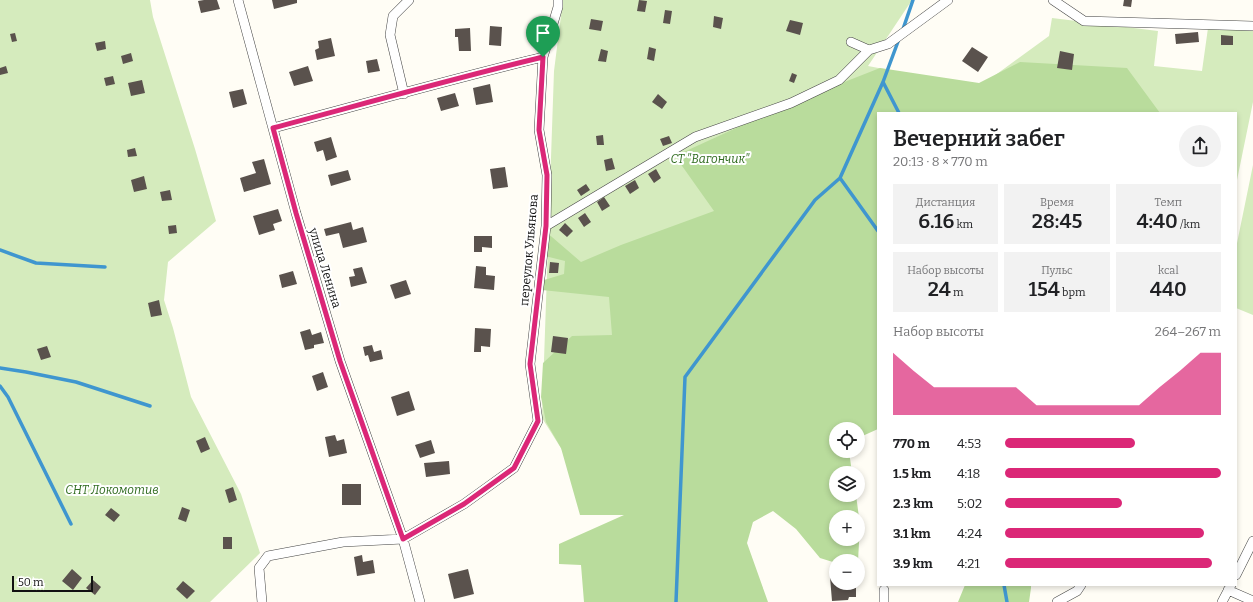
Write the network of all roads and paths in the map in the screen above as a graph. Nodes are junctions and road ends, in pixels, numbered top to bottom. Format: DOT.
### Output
graph roads {
  1 [pos="238,0"];
  2 [pos="409,0"];
  3 [pos="558,0"];
  4 [pos="948,0"];
  5 [pos="1053,0"];
  6 [pos="1253,26"];
  7 [pos="851,42"];
  8 [pos="869,50"];
  9 [pos="543,57"];
  10 [pos="404,94"];
  11 [pos="273,128"];
  12 [pos="546,226"];
  13 [pos="403,539"];
  14 [pos="1253,541"];
  15 [pos="1237,573"];
  16 [pos="1080,586"];
  17 [pos="1230,588"];
  18 [pos="884,590"];
  19 [pos="1253,601"];
  20 [pos="262,602"];
  21 [pos="420,602"];
  22 [pos="884,602"];
  23 [pos="1057,602"];
  24 [pos="1222,602"];
  1 -- 11 [label="street, улица Ленина"];
  2 -- 10 [label="street"];
  3 -- 9 [label="street, переулок Ульянова"];
  4 -- 8 [label="street"];
  5 -- 6 [label="street"];
  7 -- 8 [label="street"];
  8 -- 12 [label="street"];
  9 -- 10 [label="street"];
  9 -- 12 [label="street, переулок Ульянова"];
  10 -- 11 [label="street"];
  11 -- 13 [label="street, улица Ленина"];
  12 -- 13 [label="street, переулок Ульянова"];
  13 -- 20 [label="street"];
  13 -- 21 [label="street, улица Ленина"];
  14 -- 15 [label="street"];
  16 -- 23 [label="street"];
  17 -- 19 [label="street"];
  17 -- 24 [label="street"];
  18 -- 22 [label="street"];
}
